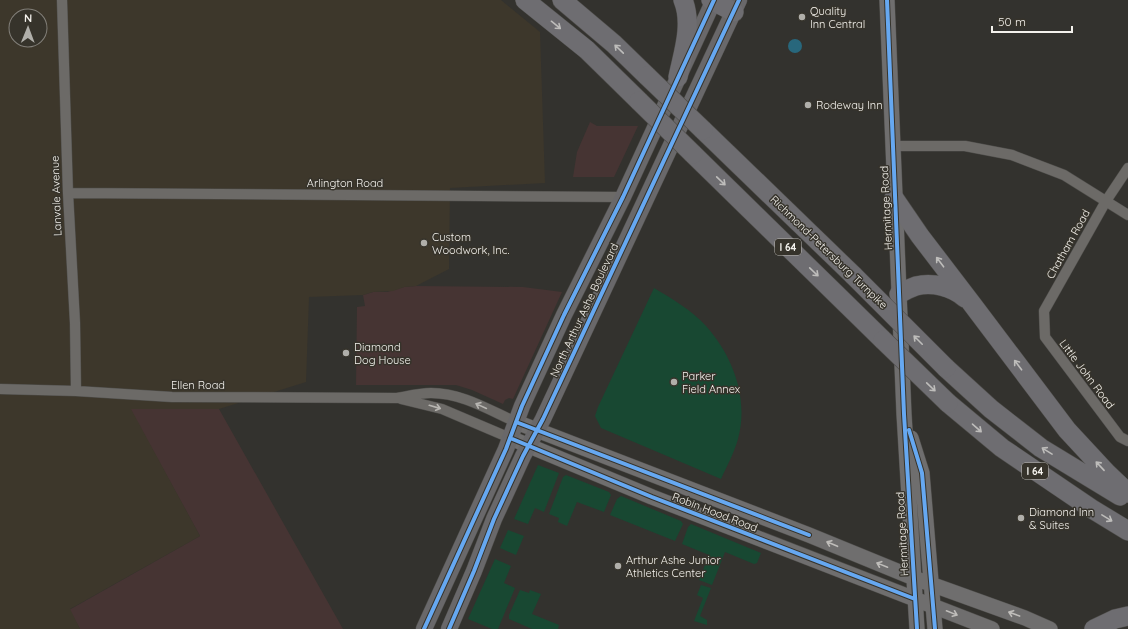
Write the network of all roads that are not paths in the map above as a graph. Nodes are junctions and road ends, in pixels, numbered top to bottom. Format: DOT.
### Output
graph roads {
  1 [pos="62,0"];
  2 [pos="525,0"];
  3 [pos="562,0"];
  4 [pos="683,0"];
  5 [pos="887,0"];
  6 [pos="726,3"];
  7 [pos="678,77"];
  8 [pos="892,146"];
  9 [pos="1128,168"];
  10 [pos="68,193"];
  11 [pos="623,197"];
  12 [pos="894,198"];
  13 [pos="1106,201"];
  14 [pos="1128,215"];
  15 [pos="899,294"];
  16 [pos="972,304"];
  17 [pos="593,312"];
  18 [pos="1045,337"];
  19 [pos="0,389"];
  20 [pos="76,391"];
  21 [pos="397,398"];
  22 [pos="904,414"];
  23 [pos="516,422"];
  24 [pos="537,430"];
  25 [pos="510,438"];
  26 [pos="1128,441"];
  27 [pos="528,446"];
  28 [pos="1128,493"];
  29 [pos="652,496"];
  30 [pos="722,501"];
  31 [pos="1128,501"];
  32 [pos="1128,531"];
  33 [pos="914,578"];
  34 [pos="931,584"];
  35 [pos="915,599"];
  36 [pos="934,605"];
  37 [pos="1128,616"];
  38 [pos="424,629"];
  39 [pos="449,629"];
  40 [pos="917,629"];
  41 [pos="935,629"];
  42 [pos="992,629"];
  43 [pos="1050,629"];
  44 [pos="1094,629"];
  1 -- 10 [label="street, Lanvale Avenue"];
  2 -- 32 [label="highway, I 64, one-way, bridge"];
  31 -- 3 [label="highway, Richmond-Petersburg Turnpike / I 64, one-way, bridge"];
  4 -- 7 [label="highway"];
  5 -- 8 [label="main road, Hermitage Road"];
  6 -- 7 [label="main road, North Arthur Ashe Boulevard"];
  6 -- 17 [label="main road, North Arthur Ashe Boulevard"];
  7 -- 11 [label="main road, North Arthur Ashe Boulevard"];
  8 -- 12 [label="main road, Hermitage Road"];
  8 -- 13 [label="street"];
  9 -- 13 [label="street, Chatham Road"];
  10 -- 11 [label="street, Arlington Road"];
  10 -- 20 [label="street, Lanvale Avenue"];
  11 -- 17 [label="main road"];
  11 -- 23 [label="main road, North Arthur Ashe Boulevard"];
  12 -- 15 [label="main road, Hermitage Road"];
  16 -- 12 [label="highway, one-way"];
  13 -- 14 [label="street"];
  13 -- 18 [label="street, Chatham Road"];
  15 -- 16 [label="highway"];
  15 -- 22 [label="main road, Hermitage Road"];
  28 -- 16 [label="highway, one-way"];
  17 -- 24 [label="main road, North Arthur Ashe Boulevard"];
  18 -- 26 [label="street, Little John Road"];
  19 -- 20 [label="street, Ellen Road"];
  20 -- 21 [label="street, Ellen Road"];
  23 -- 21 [label="street, Ellen Road, one-way"];
  21 -- 25 [label="street, Ellen Road, one-way"];
  22 -- 33 [label="main road, Hermitage Road"];
  22 -- 34 [label="main road, Hermitage Road"];
  23 -- 24 [label="main road, Robin Hood Road"];
  23 -- 25 [label="main road, North Arthur Ashe Boulevard"];
  24 -- 27 [label="main road, North Arthur Ashe Boulevard"];
  24 -- 30 [label="main road, Robin Hood Road"];
  25 -- 27 [label="main road, Robin Hood Road"];
  25 -- 38 [label="main road, North Arthur Ashe Boulevard"];
  27 -- 29 [label="main road, Robin Hood Road"];
  27 -- 39 [label="main road, North Arthur Ashe Boulevard"];
  29 -- 30 [label="main road"];
  29 -- 35 [label="main road, Robin Hood Road"];
  33 -- 30 [label="main road, Robin Hood Road, one-way"];
  33 -- 34 [label="main road, Robin Hood Road"];
  33 -- 35 [label="main road, Hermitage Road"];
  34 -- 36 [label="main road, Hermitage Road"];
  43 -- 34 [label="main road, Robin Hood Road, one-way"];
  35 -- 36 [label="main road, Robin Hood Road"];
  35 -- 40 [label="main road, Hermitage Road"];
  36 -- 41 [label="main road, Hermitage Road"];
  36 -- 42 [label="main road, Robin Hood Road, one-way"];
  37 -- 44 [label="highway"];
}
